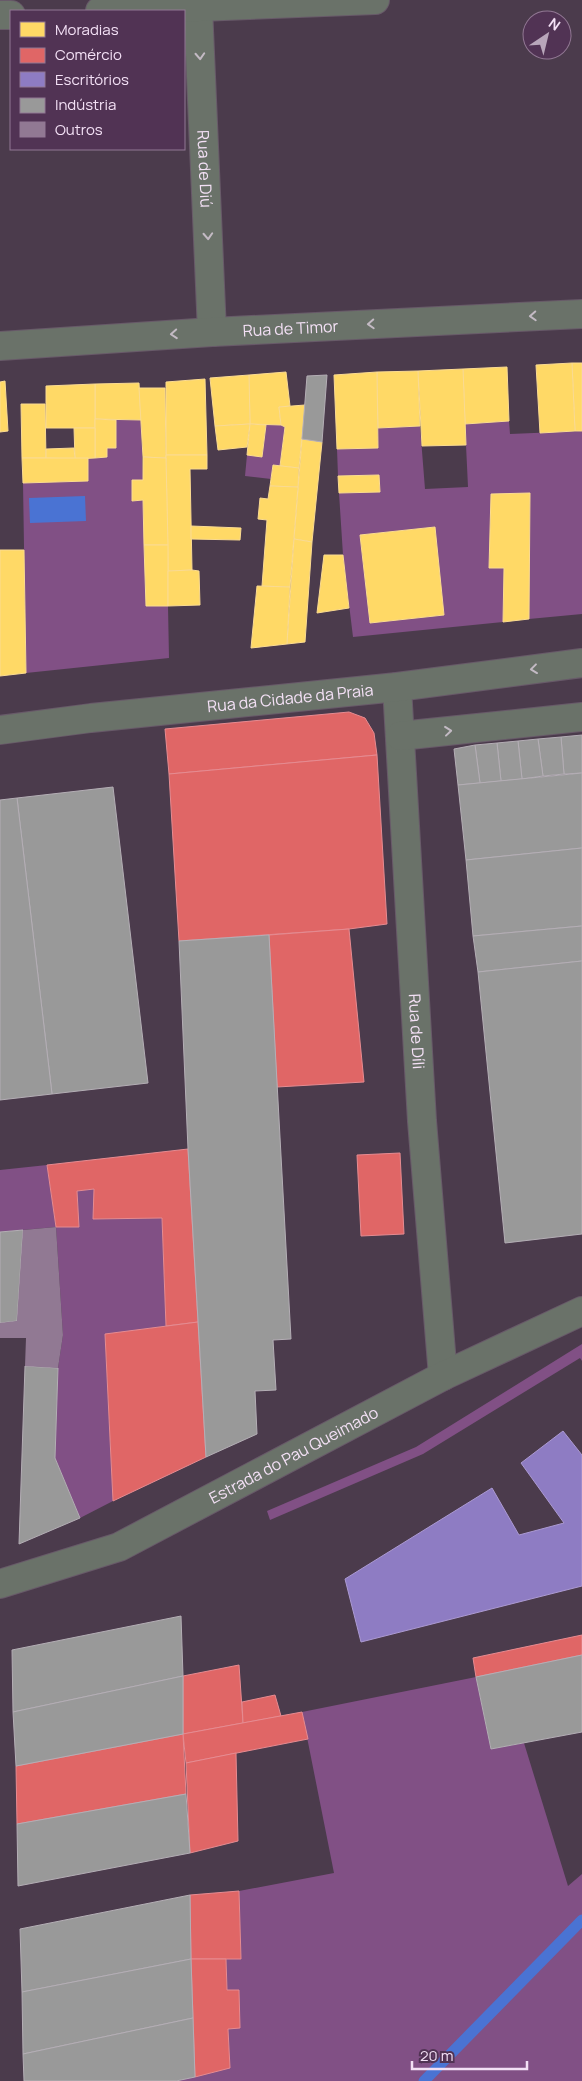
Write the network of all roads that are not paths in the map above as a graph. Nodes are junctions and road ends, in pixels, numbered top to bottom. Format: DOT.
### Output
graph roads {
  1 [pos="374,0"];
  2 [pos="117,7"];
  3 [pos="198,7"];
  4 [pos="582,314"];
  5 [pos="212,332"];
  6 [pos="0,346"];
  7 [pos="582,663"];
  8 [pos="397,687"];
  9 [pos="582,717"];
  10 [pos="0,730"];
  11 [pos="400,736"];
  12 [pos="582,1311"];
  13 [pos="443,1376"];
  14 [pos="0,1584"];
  1 -- 3 [label="street"];
  2 -- 3 [label="street"];
  3 -- 5 [label="street, Rua de Diú, one-way"];
  4 -- 5 [label="street, Rua de Timor, one-way"];
  5 -- 6 [label="street, Rua de Timor, one-way"];
  7 -- 8 [label="street, Rua da Cidade da Praia, one-way"];
  8 -- 10 [label="street, Rua da Cidade da Praia"];
  8 -- 11 [label="street, Rua de Díli"];
  11 -- 9 [label="street, one-way"];
  11 -- 13 [label="street, Rua de Díli"];
  12 -- 13 [label="street, Estrada do Pau Queimado"];
  13 -- 14 [label="street, Estrada do Pau Queimado"];
}
